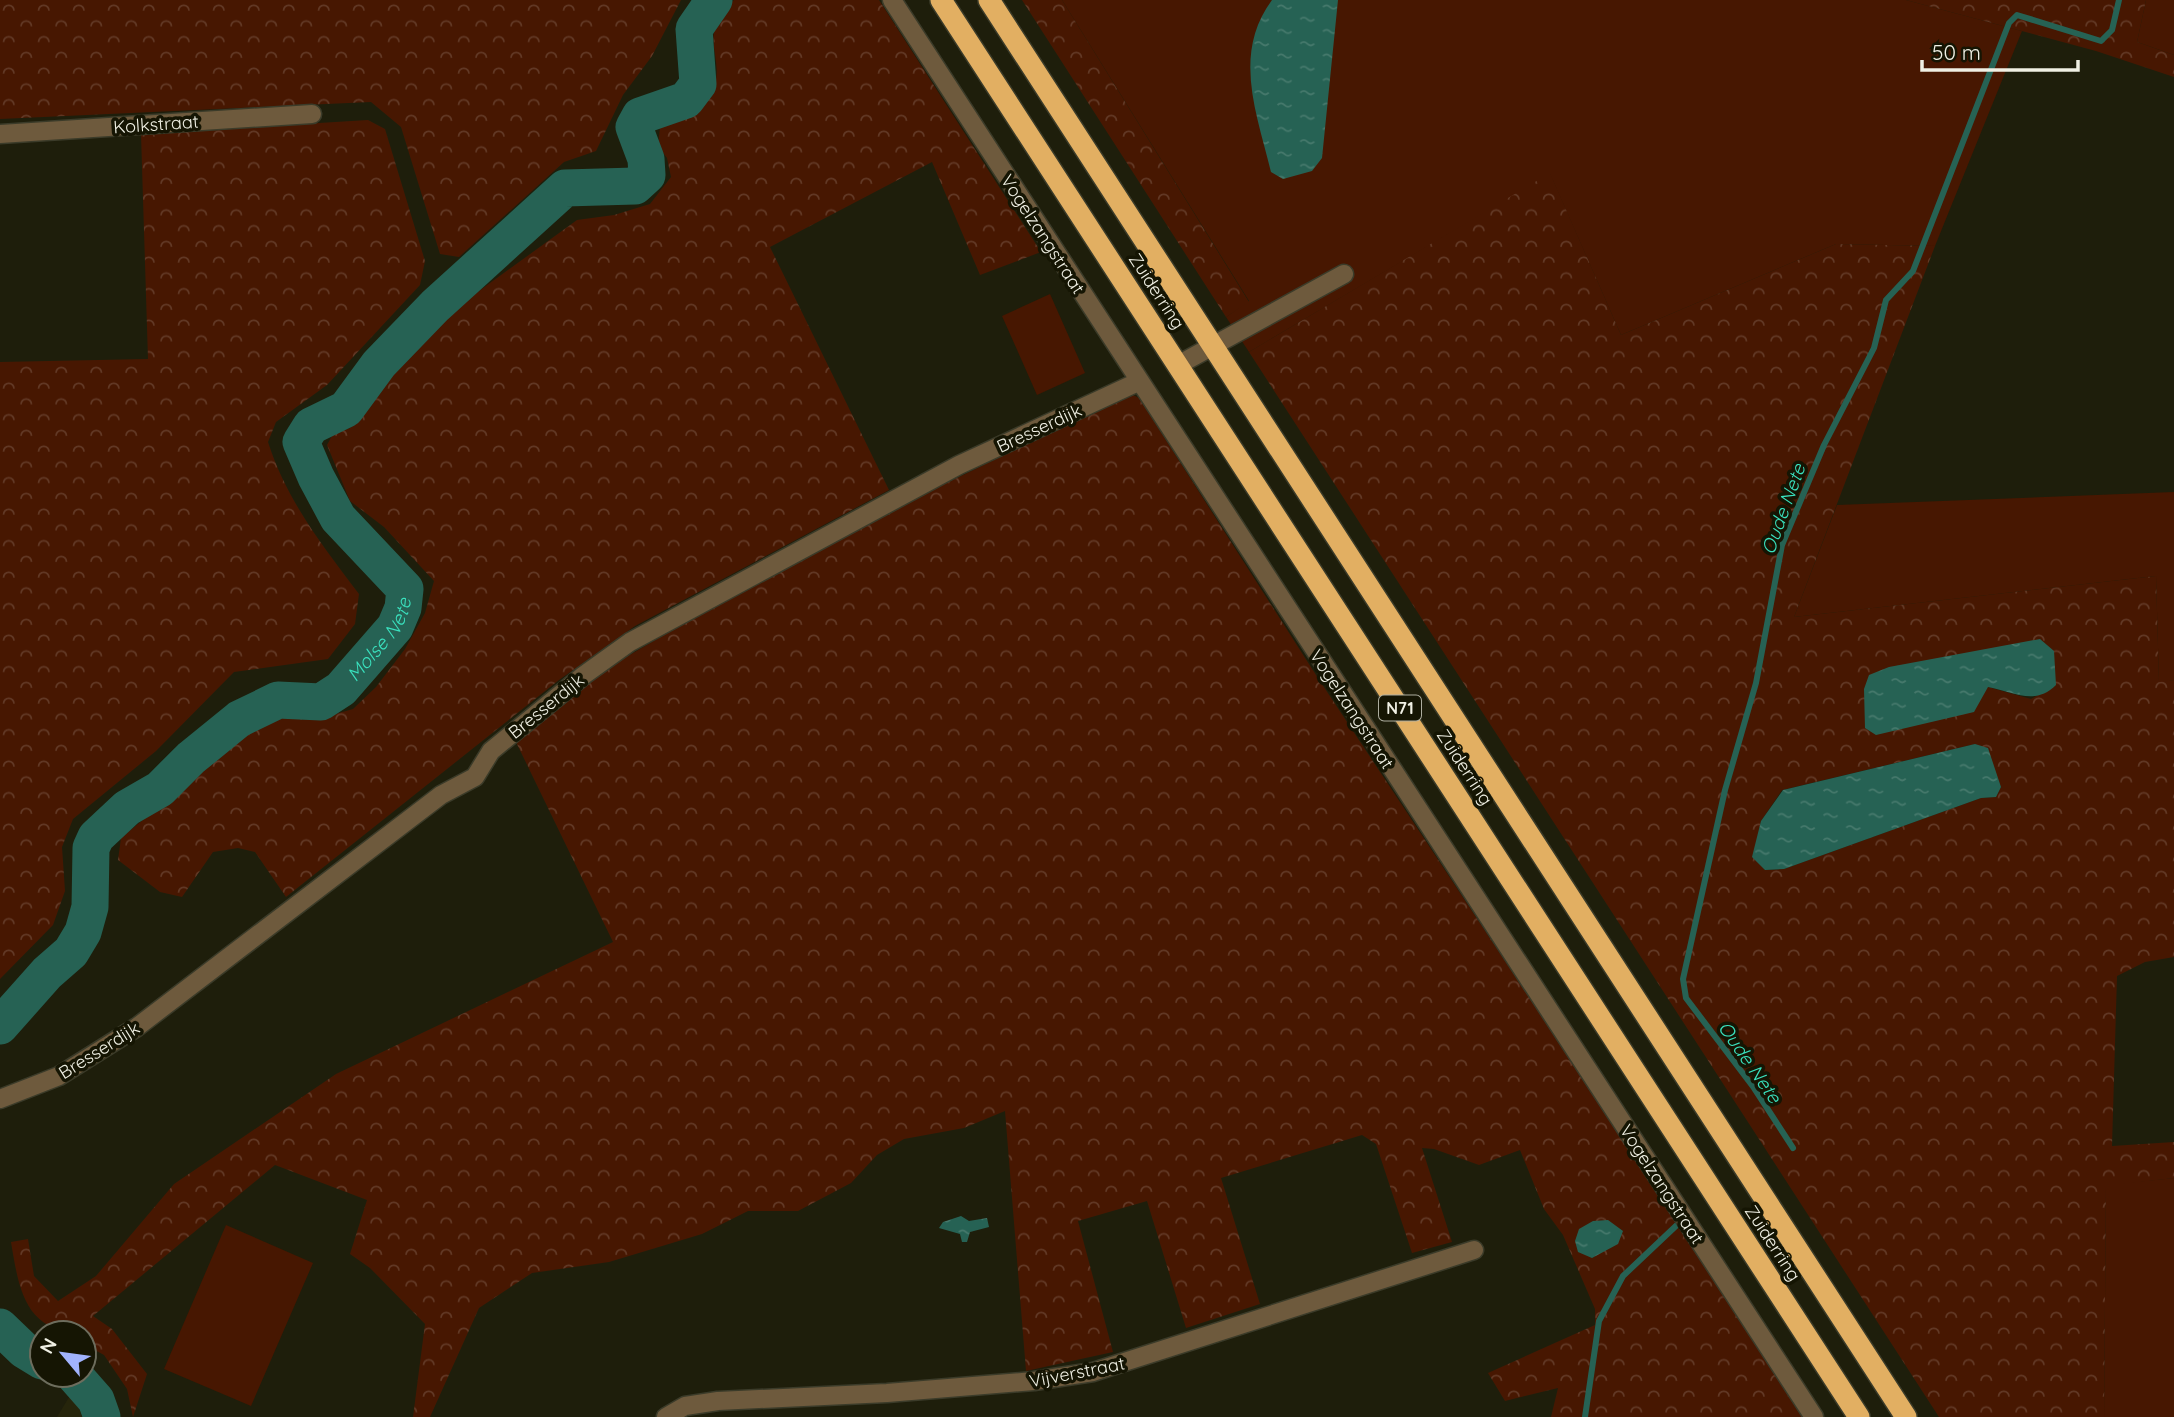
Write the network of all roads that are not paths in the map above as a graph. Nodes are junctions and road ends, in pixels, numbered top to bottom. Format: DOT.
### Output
graph roads {
  1 [pos="892,0"];
  2 [pos="941,0"];
  3 [pos="989,0"];
  4 [pos="312,114"];
  5 [pos="0,134"];
  6 [pos="1344,274"];
  7 [pos="1212,344"];
  8 [pos="1178,365"];
  9 [pos="1140,381"];
  10 [pos="0,1099"];
  11 [pos="1474,1250"];
  12 [pos="666,1417"];
  13 [pos="1814,1417"];
  14 [pos="1859,1417"];
  15 [pos="1906,1417"];
  1 -- 9 [label="street, Vogelzangstraat"];
  2 -- 8 [label="highway, Zuiderring / N71"];
  3 -- 7 [label="highway, Zuiderring / N71"];
  4 -- 5 [label="street, Kolkstraat"];
  6 -- 7 [label="street"];
  7 -- 8 [label="street"];
  7 -- 15 [label="highway, Zuiderring / N71"];
  8 -- 14 [label="highway, Zuiderring / N71"];
  9 -- 10 [label="street, Bresserdijk"];
  9 -- 13 [label="street, Vogelzangstraat"];
  11 -- 12 [label="street, Vijverstraat"];
}
